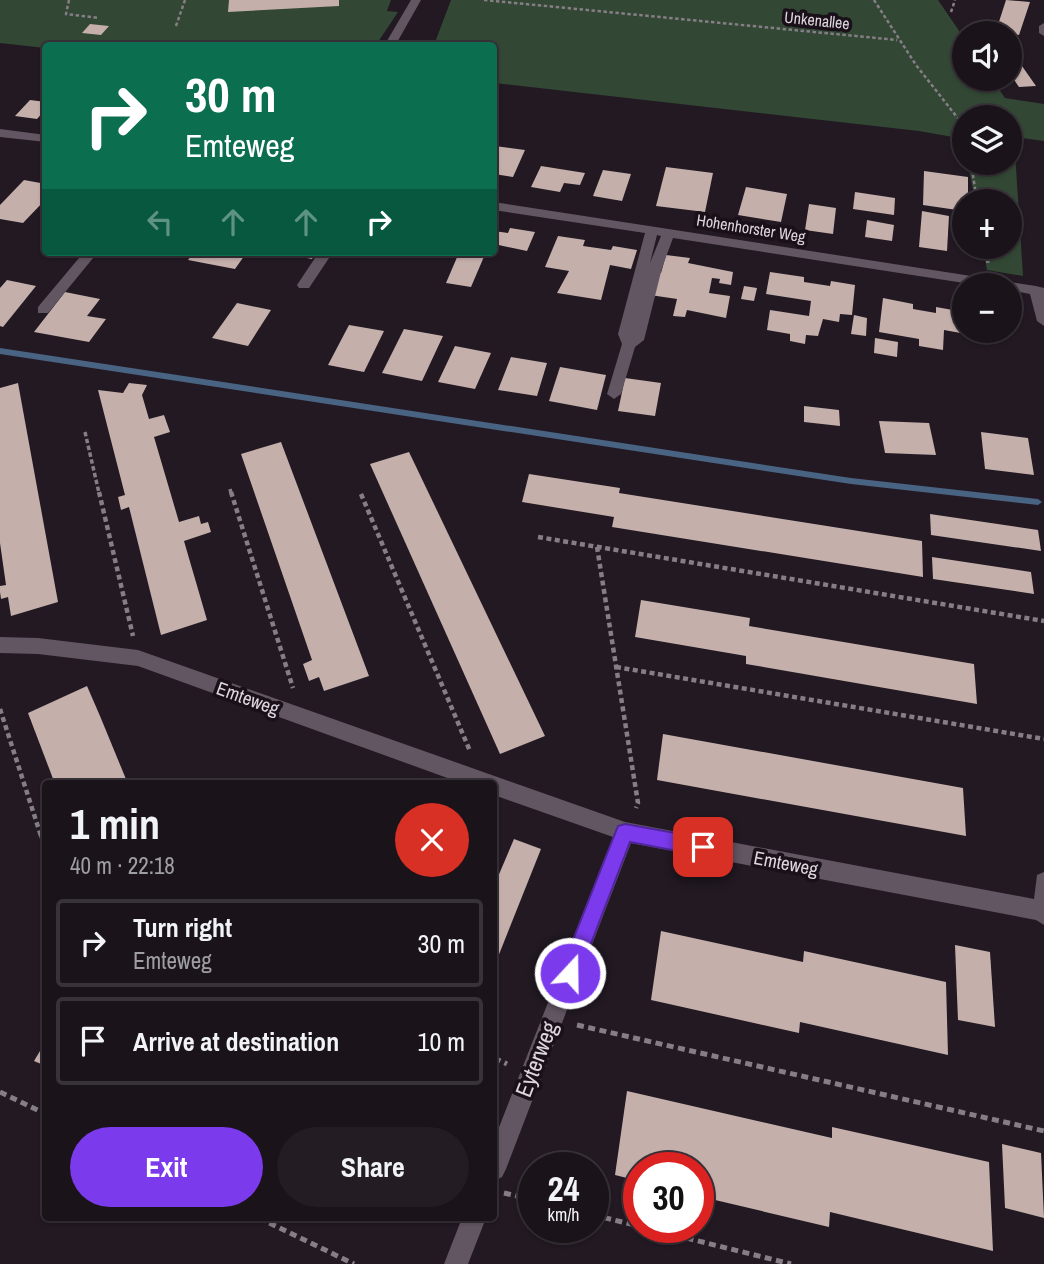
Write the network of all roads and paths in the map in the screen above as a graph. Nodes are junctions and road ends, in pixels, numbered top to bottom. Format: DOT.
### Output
graph roads {
  1 [pos="69,0"];
  2 [pos="184,0"];
  3 [pos="416,0"];
  4 [pos="484,0"];
  5 [pos="874,0"];
  6 [pos="955,0"];
  7 [pos="951,12"];
  8 [pos="99,18"];
  9 [pos="176,26"];
  10 [pos="1044,26"];
  11 [pos="1044,33"];
  12 [pos="897,40"];
  13 [pos="390,42"];
  14 [pos="952,112"];
  15 [pos="0,132"];
  16 [pos="42,138"];
  17 [pos="497,206"];
  18 [pos="652,231"];
  19 [pos="668,233"];
  20 [pos="88,256"];
  21 [pos="323,256"];
  22 [pos="952,277"];
  23 [pos="304,285"];
  24 [pos="1022,288"];
  25 [pos="1040,291"];
  26 [pos="43,310"];
  27 [pos="1044,321"];
  28 [pos="629,344"];
  29 [pos="614,394"];
  30 [pos="85,432"];
  31 [pos="230,489"];
  32 [pos="361,494"];
  33 [pos="538,537"];
  34 [pos="597,547"];
  35 [pos="1044,621"];
  36 [pos="0,645"];
  37 [pos="138,659"];
  38 [pos="616,667"];
  39 [pos="0,709"];
  40 [pos="303,718"];
  41 [pos="1044,739"];
  42 [pos="478,780"];
  43 [pos="487,780"];
  44 [pos="497,787"];
  45 [pos="625,832"];
  46 [pos="42,838"];
  47 [pos="1044,882"];
  48 [pos="1043,913"];
  49 [pos="552,1020"];
  50 [pos="0,1092"];
  51 [pos="42,1112"];
  52 [pos="1044,1131"];
  53 [pos="497,1161"];
  54 [pos="497,1191"];
  55 [pos="518,1196"];
  56 [pos="265,1221"];
  57 [pos="473,1221"];
  58 [pos="708,1243"];
  59 [pos="354,1264"];
  60 [pos="456,1264"];
  61 [pos="791,1264"];
  1 -- 8 [label="path"];
  2 -- 9 [label="path"];
  3 -- 13 [label="street"];
  4 -- 12 [label="path, Unkenallee"];
  5 -- 12 [label="path"];
  6 -- 7 [label="path"];
  10 -- 11 [label="street"];
  12 -- 14 [label="path"];
  15 -- 16 [label="street"];
  17 -- 18 [label="street, Hohenhorster Weg"];
  18 -- 19 [label="street, Hohenhorster Weg"];
  18 -- 28 [label="street"];
  19 -- 22 [label="street, Hohenhorster Weg"];
  19 -- 28 [label="street"];
  20 -- 26 [label="street"];
  21 -- 23 [label="street"];
  24 -- 25 [label="street"];
  25 -- 27 [label="street"];
  28 -- 29 [label="street"];
  30 -- 37 [label="path"];
  31 -- 40 [label="path"];
  32 -- 43 [label="path"];
  33 -- 34 [label="path"];
  34 -- 35 [label="path"];
  34 -- 38 [label="path"];
  36 -- 37 [label="street, Emteweg"];
  37 -- 40 [label="street, Emteweg"];
  38 -- 41 [label="path"];
  38 -- 45 [label="path"];
  39 -- 46 [label="path"];
  40 -- 42 [label="street, Emteweg"];
  44 -- 45 [label="street, Emteweg"];
  45 -- 48 [label="street, Emteweg"];
  45 -- 49 [label="street, Eyterweg"];
  47 -- 48 [label="street"];
  49 -- 52 [label="path"];
  49 -- 53 [label="street, Eyterweg"];
  50 -- 51 [label="path"];
  54 -- 55 [label="path"];
  56 -- 59 [label="path"];
  57 -- 60 [label="street"];
  58 -- 61 [label="path"];
}
